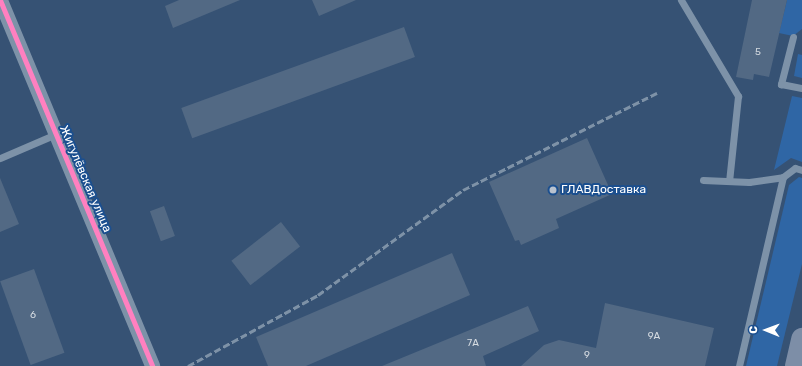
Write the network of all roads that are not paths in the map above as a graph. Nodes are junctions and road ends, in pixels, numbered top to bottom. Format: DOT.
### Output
graph roads {
  1 [pos="0,0"];
  2 [pos="681,0"];
  3 [pos="793,36"];
  4 [pos="802,88"];
  5 [pos="56,134"];
  6 [pos="0,158"];
  7 [pos="802,170"];
  8 [pos="783,177"];
  9 [pos="703,180"];
  10 [pos="729,181"];
  11 [pos="802,339"];
  12 [pos="152,366"];
  13 [pos="739,366"];
  14 [pos="796,366"];
  1 -- 5 [label="street, Жигулёвская улица"];
  2 -- 10 [label="lane"];
  3 -- 4 [label="lane"];
  5 -- 6 [label="lane"];
  5 -- 12 [label="street, Жигулёвская улица"];
  7 -- 8 [label="lane"];
  8 -- 10 [label="lane"];
  8 -- 13 [label="lane"];
  9 -- 10 [label="lane"];
  11 -- 14 [label="main road"];
}
